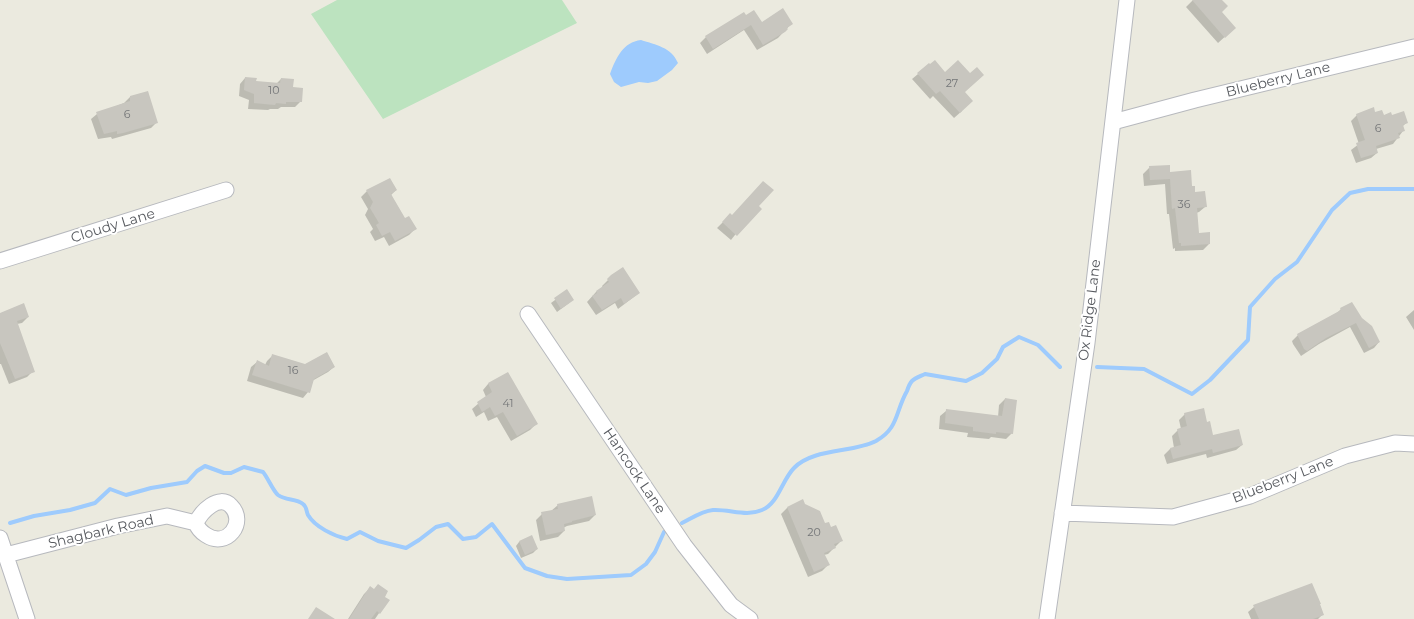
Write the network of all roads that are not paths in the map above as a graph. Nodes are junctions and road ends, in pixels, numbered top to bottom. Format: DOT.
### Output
graph roads {
  1 [pos="1127,0"];
  2 [pos="1414,47"];
  3 [pos="1113,122"];
  4 [pos="226,190"];
  5 [pos="0,261"];
  6 [pos="528,314"];
  7 [pos="1414,444"];
  8 [pos="1062,513"];
  9 [pos="196,524"];
  10 [pos="0,538"];
  11 [pos="6,555"];
  12 [pos="27,619"];
  13 [pos="750,619"];
  14 [pos="1047,619"];
  1 -- 3 [label="street, Ox Ridge Lane"];
  2 -- 3 [label="street, Blueberry Lane"];
  3 -- 8 [label="street, Ox Ridge Lane"];
  4 -- 5 [label="street, Cloudy Lane"];
  6 -- 13 [label="street, Hancock Lane"];
  7 -- 8 [label="street, Blueberry Lane"];
  8 -- 14 [label="street, Ox Ridge Lane"];
  9 -- 11 [label="street, Shagbark Road"];
  10 -- 11 [label="street"];
  11 -- 12 [label="street"];
}
